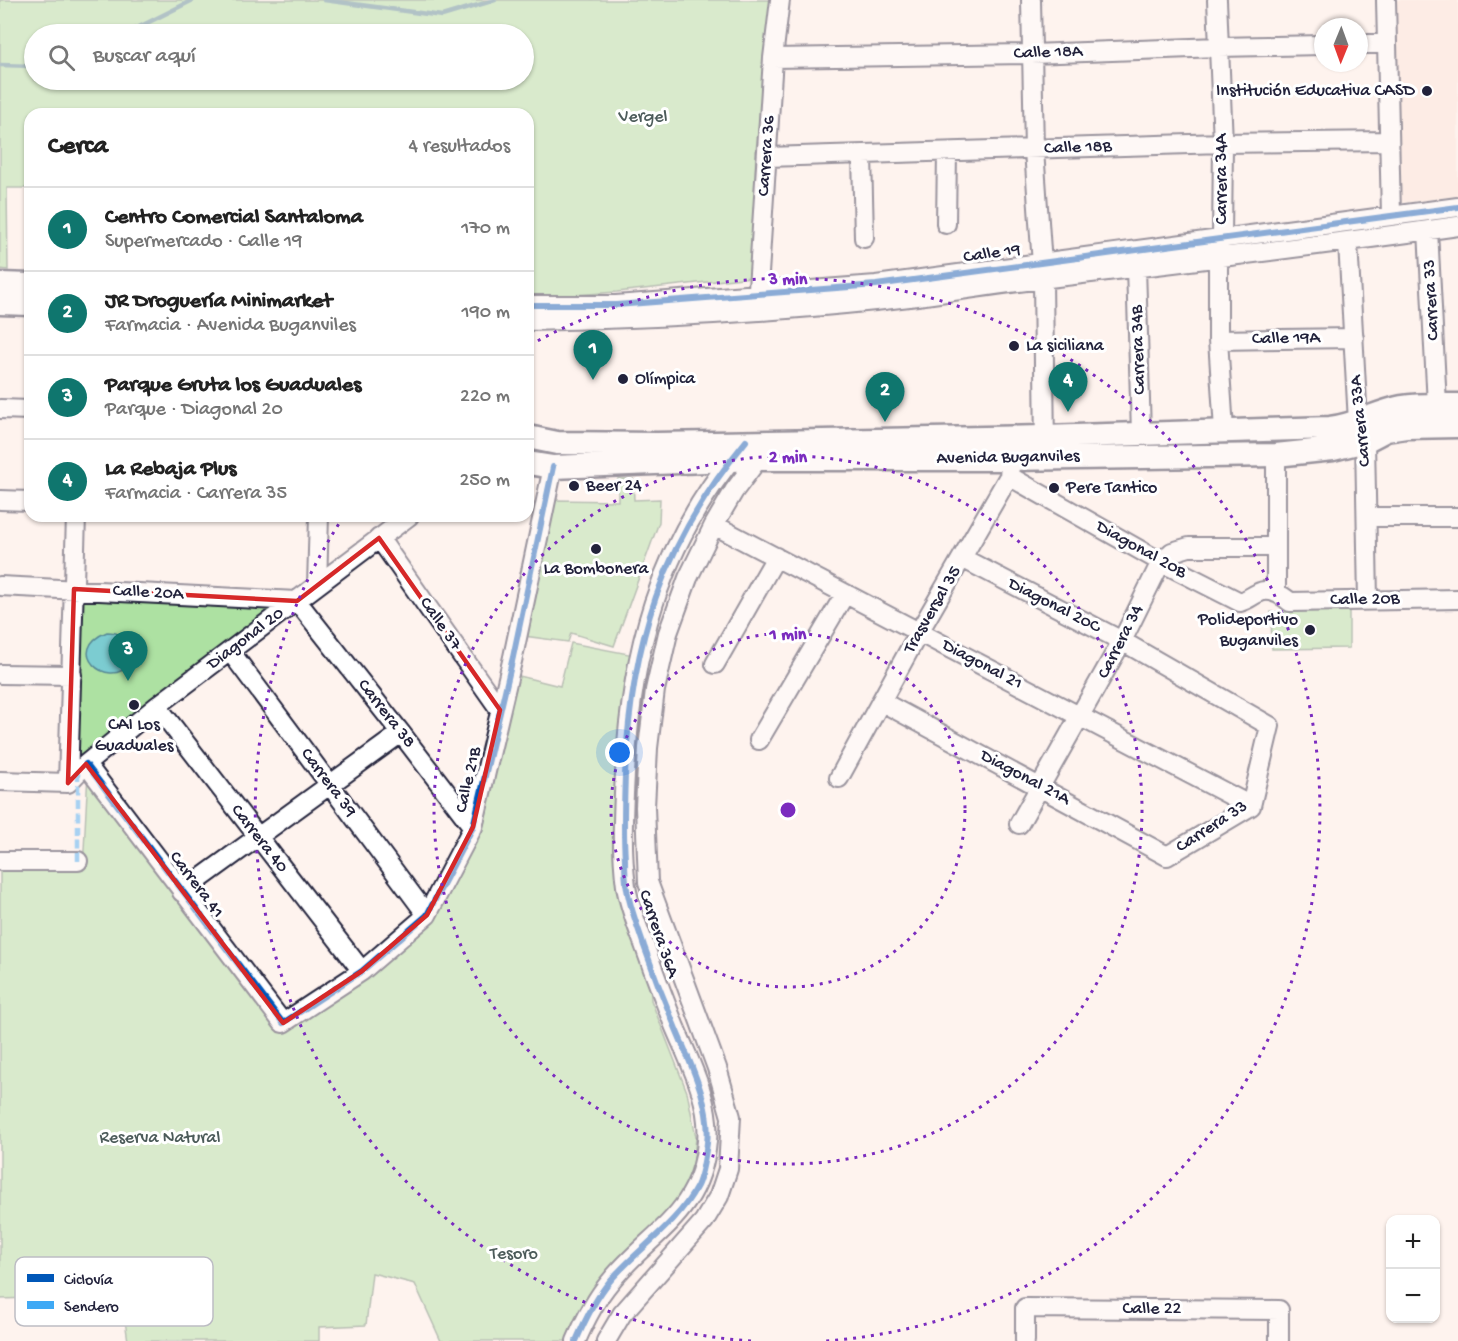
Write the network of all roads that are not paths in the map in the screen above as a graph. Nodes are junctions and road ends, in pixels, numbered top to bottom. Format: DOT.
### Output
graph roads {
  1 [pos="780,0"];
  2 [pos="1032,0"];
  3 [pos="1217,0"];
  4 [pos="1386,0"];
  5 [pos="1368,44"];
  6 [pos="1387,44"];
  7 [pos="1314,45"];
  8 [pos="1218,47"];
  9 [pos="1032,54"];
  10 [pos="773,58"];
  11 [pos="1389,141"];
  12 [pos="1223,143"];
  13 [pos="1034,150"];
  14 [pos="947,152"];
  15 [pos="862,154"];
  16 [pos="766,157"];
  17 [pos="1458,207"];
  18 [pos="1391,215"];
  19 [pos="946,224"];
  20 [pos="1458,226"];
  21 [pos="1428,230"];
  22 [pos="864,238"];
  23 [pos="1222,238"];
  24 [pos="1348,242"];
  25 [pos="1218,256"];
  26 [pos="1136,267"];
  27 [pos="1042,271"];
  28 [pos="0,284"];
  29 [pos="24,285"];
  30 [pos="758,293"];
  31 [pos="0,303"];
  32 [pos="24,304"];
  33 [pos="534,305"];
  34 [pos="757,312"];
  35 [pos="534,321"];
  36 [pos="1354,338"];
  37 [pos="1218,340"];
  38 [pos="1447,405"];
  39 [pos="0,409"];
  40 [pos="24,410"];
  41 [pos="1458,426"];
  42 [pos="1224,430"];
  43 [pos="1362,432"];
  44 [pos="1141,433"];
  45 [pos="534,438"];
  46 [pos="1045,447"];
  47 [pos="752,450"];
  48 [pos="1276,455"];
  49 [pos="1010,458"];
  50 [pos="729,462"];
  51 [pos="534,464"];
  52 [pos="554,467"];
  53 [pos="0,500"];
  54 [pos="24,501"];
  55 [pos="1367,517"];
  56 [pos="1458,517"];
  57 [pos="76,522"];
  58 [pos="319,522"];
  59 [pos="401,522"];
  60 [pos="714,525"];
  61 [pos="379,538"];
  62 [pos="1276,547"];
  63 [pos="776,557"];
  64 [pos="962,558"];
  65 [pos="1161,562"];
  66 [pos="317,585"];
  67 [pos="0,586"];
  68 [pos="74,589"];
  69 [pos="1276,592"];
  70 [pos="845,594"];
  71 [pos="1458,599"];
  72 [pos="1368,600"];
  73 [pos="297,601"];
  74 [pos="919,632"];
  75 [pos="1122,641"];
  76 [pos="230,651"];
  77 [pos="715,664"];
  78 [pos="0,674"];
  79 [pos="72,675"];
  80 [pos="882,702"];
  81 [pos="157,706"];
  82 [pos="500,710"];
  83 [pos="1081,717"];
  84 [pos="1270,726"];
  85 [pos="401,733"];
  86 [pos="759,740"];
  87 [pos="86,764"];
  88 [pos="839,778"];
  89 [pos="0,781"];
  90 [pos="68,783"];
  91 [pos="328,784"];
  92 [pos="1040,786"];
  93 [pos="1251,806"];
  94 [pos="1019,824"];
  95 [pos="473,827"];
  96 [pos="257,836"];
  97 [pos="1167,856"];
  98 [pos="0,861"];
  99 [pos="78,861"];
  100 [pos="182,892"];
  101 [pos="427,915"];
  102 [pos="362,971"];
  103 [pos="283,1023"];
  104 [pos="576,1341"];
  105 [pos="606,1341"];
  106 [pos="1025,1341"];
  107 [pos="1279,1341"];
  1 -- 10 [label="street, Carrera 36"];
  2 -- 9 [label="street"];
  3 -- 8 [label="street, Carrera 34A"];
  4 -- 6 [label="street"];
  5 -- 6 [label="street"];
  6 -- 11 [label="street"];
  7 -- 8 [label="street, Calle 18A"];
  8 -- 9 [label="street, Calle 18A"];
  8 -- 12 [label="street, Carrera 34A"];
  9 -- 10 [label="street, Calle 18A"];
  9 -- 13 [label="street"];
  10 -- 16 [label="street, Carrera 36"];
  11 -- 12 [label="street, Calle 18B"];
  11 -- 18 [label="street"];
  12 -- 13 [label="street, Calle 18B"];
  12 -- 23 [label="street, Carrera 34A"];
  13 -- 14 [label="street, Calle 18B"];
  13 -- 27 [label="street"];
  14 -- 15 [label="street, Calle 18B"];
  14 -- 19 [label="street"];
  15 -- 16 [label="street, Calle 18B"];
  15 -- 22 [label="street"];
  16 -- 30 [label="street, Carrera 36"];
  17 -- 18 [label="street, Calle 19"];
  18 -- 23 [label="street, Calle 19"];
  20 -- 21 [label="street, Calle 19"];
  21 -- 24 [label="street, Calle 19"];
  21 -- 38 [label="street, Carrera 33"];
  23 -- 25 [label="street, Carrera 34A"];
  23 -- 27 [label="street, Calle 19"];
  24 -- 25 [label="street, Calle 19"];
  24 -- 36 [label="street, Carrera 33A"];
  25 -- 26 [label="street, Calle 19"];
  25 -- 37 [label="street, Carrera 34A"];
  26 -- 27 [label="street, Calle 19"];
  26 -- 44 [label="street, Carrera 34B"];
  27 -- 30 [label="street, Calle 19"];
  27 -- 34 [label="street, Calle 19"];
  27 -- 46 [label="street"];
  28 -- 29 [label="main road"];
  30 -- 33 [label="street, Calle 19"];
  30 -- 34 [label="street, Carrera 36"];
  31 -- 32 [label="main road"];
  34 -- 35 [label="street, Calle 19"];
  36 -- 37 [label="street, Calle 19A"];
  36 -- 43 [label="street, Carrera 33A"];
  37 -- 42 [label="street, Carrera 34A"];
  38 -- 43 [label="main road, Avenida Buganviles"];
  39 -- 40 [label="street"];
  41 -- 43 [label="main road, Avenida Buganviles"];
  42 -- 43 [label="main road, Avenida Buganviles"];
  42 -- 44 [label="main road, Avenida Buganviles"];
  43 -- 48 [label="main road, Avenida Buganviles"];
  43 -- 55 [label="street, Carrera 33A"];
  44 -- 46 [label="main road, Avenida Buganviles"];
  45 -- 47 [label="main road, Avenida Buganviles"];
  46 -- 48 [label="main road, Avenida Buganviles"];
  46 -- 49 [label="main road, Avenida Buganviles"];
  47 -- 49 [label="main road, Avenida Buganviles"];
  47 -- 49 [label="main road, Avenida Buganviles"];
  47 -- 50 [label="main road, Avenida Buganviles"];
  47 -- 60 [label="street, Carrera 36A"];
  48 -- 62 [label="street"];
  49 -- 64 [label="street, Trasversal 35"];
  49 -- 65 [label="street, Diagonal 20B"];
  50 -- 52 [label="main road, Avenida Buganviles"];
  50 -- 104 [label="street, Carrera 36A"];
  51 -- 52 [label="main road, Avenida Buganviles"];
  52 -- 82 [label="street, Calle 21B"];
  53 -- 54 [label="street"];
  55 -- 56 [label="street"];
  55 -- 72 [label="street, Carrera 33A"];
  57 -- 68 [label="street"];
  58 -- 66 [label="street"];
  59 -- 61 [label="street, Diagonal 20"];
  60 -- 63 [label="street, Diagonal 21"];
  60 -- 105 [label="street, Carrera 36A"];
  61 -- 66 [label="street, Diagonal 20"];
  61 -- 82 [label="street, Calle 37"];
  62 -- 65 [label="street"];
  62 -- 69 [label="street"];
  63 -- 70 [label="street, Diagonal 21"];
  63 -- 77 [label="street"];
  64 -- 74 [label="street, Trasversal 35"];
  64 -- 75 [label="street, Diagonal 20C"];
  65 -- 69 [label="street, Diagonal 20B"];
  65 -- 75 [label="street, Carrera 34"];
  66 -- 73 [label="street, Diagonal 20"];
  67 -- 68 [label="street, Calle 20A"];
  68 -- 73 [label="street, Calle 20A"];
  68 -- 79 [label="street"];
  69 -- 72 [label="street, Calle 20B"];
  70 -- 74 [label="street, Diagonal 21"];
  70 -- 86 [label="street"];
  71 -- 72 [label="street, Calle 20B"];
  73 -- 76 [label="street, Diagonal 20"];
  73 -- 85 [label="street, Carrera 38"];
  74 -- 80 [label="street, Trasversal 35"];
  74 -- 83 [label="street, Diagonal 21"];
  75 -- 83 [label="street, Carrera 34"];
  75 -- 84 [label="street, Diagonal 20C"];
  76 -- 81 [label="street, Diagonal 20"];
  76 -- 91 [label="street, Carrera 39"];
  78 -- 79 [label="street"];
  79 -- 90 [label="street"];
  80 -- 88 [label="street, Trasversal 35"];
  80 -- 92 [label="street, Diagonal 21A"];
  81 -- 87 [label="street, Diagonal 20"];
  81 -- 96 [label="street, Carrera 40"];
  82 -- 95 [label="street, Calle 21B"];
  83 -- 92 [label="street, Carrera 34"];
  83 -- 93 [label="street, Diagonal 21"];
  84 -- 93 [label="street, Carrera 33"];
  85 -- 91 [label="street"];
  85 -- 95 [label="street, Carrera 38"];
  87 -- 90 [label="street"];
  87 -- 100 [label="street, Carrera 41"];
  89 -- 90 [label="street"];
  91 -- 96 [label="street"];
  91 -- 101 [label="street, Carrera 39"];
  92 -- 94 [label="street, Carrera 34"];
  92 -- 97 [label="street, Diagonal 21A"];
  93 -- 97 [label="street, Carrera 33"];
  95 -- 101 [label="street, Calle 21B"];
  96 -- 100 [label="street"];
  96 -- 102 [label="street, Carrera 40"];
  98 -- 99 [label="street"];
  100 -- 103 [label="street, Carrera 41"];
  101 -- 102 [label="street, Calle 21B"];
  102 -- 103 [label="street, Calle 21B"];
  106 -- 107 [label="street, Calle 22"];
}
